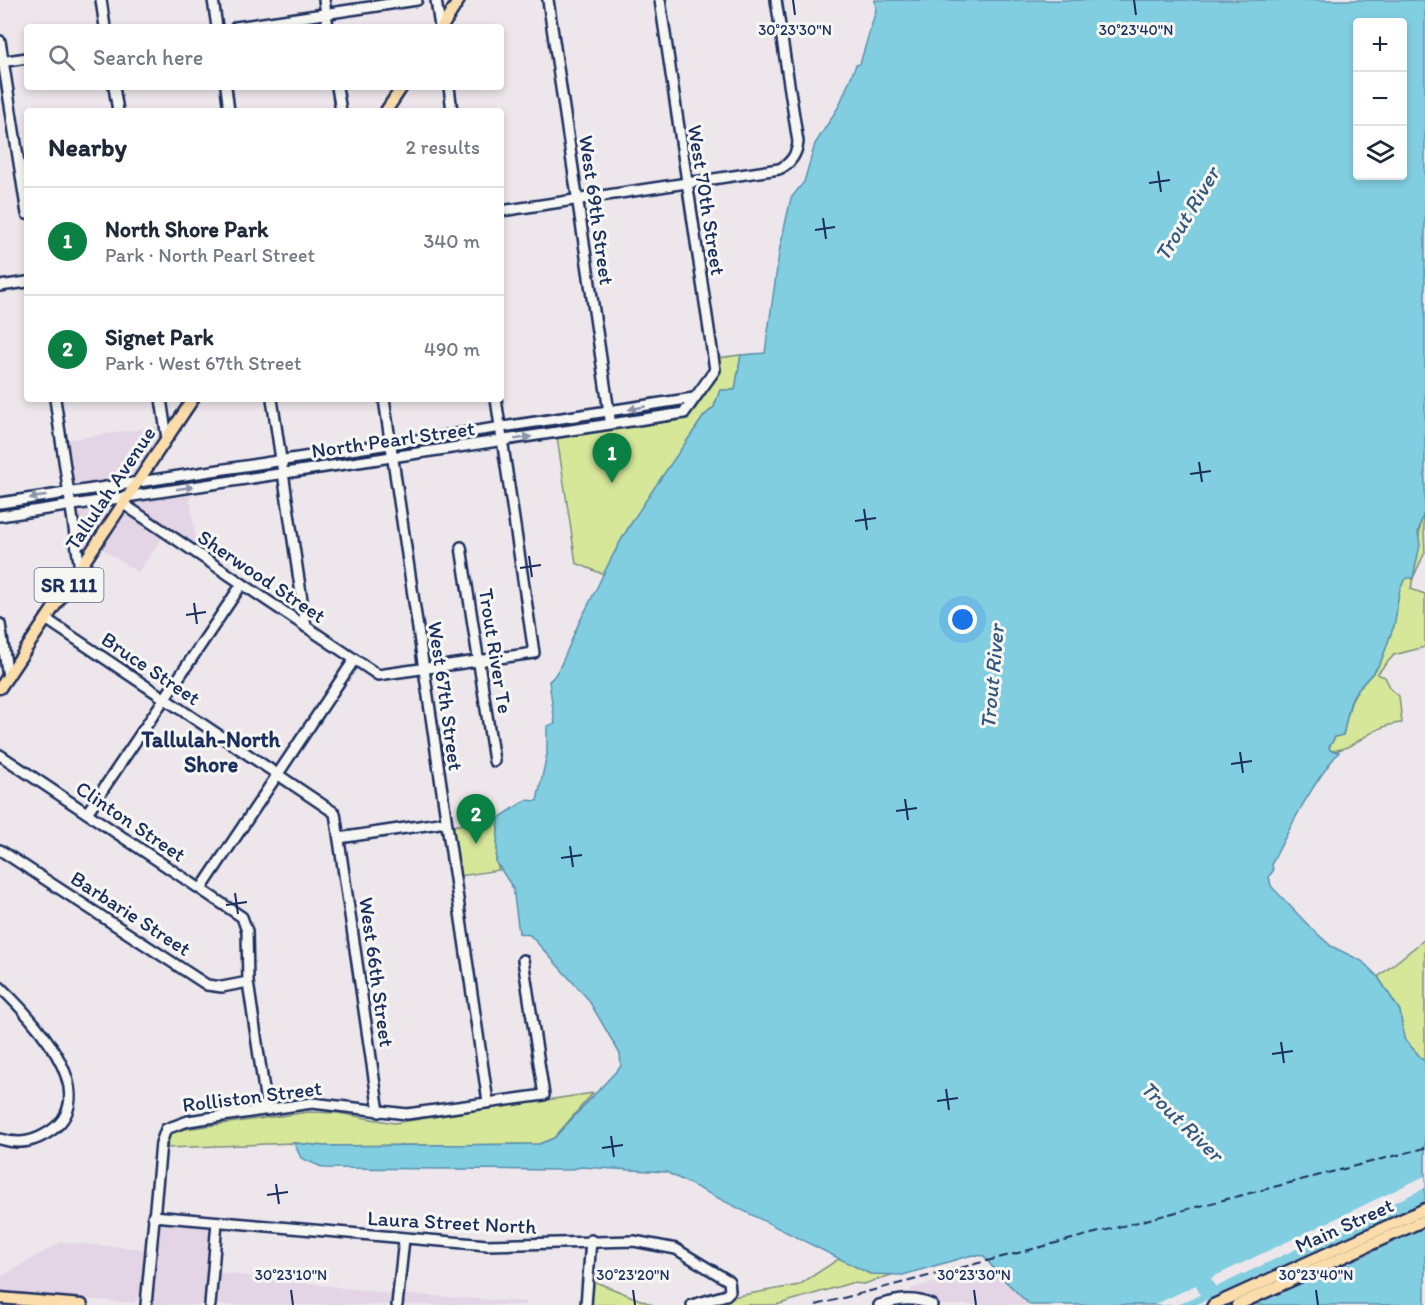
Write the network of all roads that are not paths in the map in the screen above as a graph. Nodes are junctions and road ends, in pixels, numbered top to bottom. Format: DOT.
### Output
graph roads {
  1 [pos="101,0"];
  2 [pos="213,0"];
  3 [pos="324,0"];
  4 [pos="417,0"];
  5 [pos="436,0"];
  6 [pos="459,0"];
  7 [pos="548,0"];
  8 [pos="660,0"];
  9 [pos="776,0"];
  10 [pos="326,14"];
  11 [pos="105,24"];
  12 [pos="217,24"];
  13 [pos="257,24"];
  14 [pos="328,24"];
  15 [pos="440,24"];
  16 [pos="443,24"];
  17 [pos="0,40"];
  18 [pos="24,58"];
  19 [pos="2,62"];
  20 [pos="114,90"];
  21 [pos="226,90"];
  22 [pos="338,90"];
  23 [pos="400,90"];
  24 [pos="449,90"];
  25 [pos="118,108"];
  26 [pos="229,108"];
  27 [pos="341,108"];
  28 [pos="388,108"];
  29 [pos="452,108"];
  30 [pos="687,184"];
  31 [pos="24,196"];
  32 [pos="577,200"];
  33 [pos="504,211"];
  34 [pos="24,282"];
  35 [pos="0,286"];
  36 [pos="694,398"];
  37 [pos="55,402"];
  38 [pos="161,402"];
  39 [pos="191,402"];
  40 [pos="272,402"];
  41 [pos="384,402"];
  42 [pos="496,402"];
  43 [pos="609,413"];
  44 [pos="611,424"];
  45 [pos="500,428"];
  46 [pos="167,438"];
  47 [pos="502,441"];
  48 [pos="391,446"];
  49 [pos="393,458"];
  50 [pos="281,461"];
  51 [pos="283,474"];
  52 [pos="137,482"];
  53 [pos="68,493"];
  54 [pos="125,500"];
  55 [pos="0,503"];
  56 [pos="70,505"];
  57 [pos="0,516"];
  58 [pos="461,547"];
  59 [pos="80,569"];
  60 [pos="242,584"];
  61 [pos="46,619"];
  62 [pos="0,624"];
  63 [pos="306,627"];
  64 [pos="354,660"];
  65 [pos="479,661"];
  66 [pos="424,670"];
  67 [pos="8,677"];
  68 [pos="0,688"];
  69 [pos="164,698"];
  70 [pos="0,755"];
  71 [pos="494,761"];
  72 [pos="278,774"];
  73 [pos="87,813"];
  74 [pos="446,822"];
  75 [pos="339,838"];
  76 [pos="0,849"];
  77 [pos="201,889"];
  78 [pos="523,960"];
  79 [pos="248,982"];
  80 [pos="0,987"];
  81 [pos="488,1102"];
  82 [pos="267,1110"];
  83 [pos="379,1112"];
  84 [pos="0,1139"];
  85 [pos="1425,1209"];
  86 [pos="153,1216"];
  87 [pos="1425,1220"];
  88 [pos="217,1222"];
  89 [pos="404,1239"];
  90 [pos="591,1240"];
  91 [pos="0,1298"];
  92 [pos="82,1305"];
  93 [pos="146,1305"];
  94 [pos="210,1305"];
  95 [pos="397,1305"];
  96 [pos="586,1305"];
  97 [pos="692,1305"];
  98 [pos="879,1305"];
  99 [pos="932,1305"];
  100 [pos="1213,1305"];
  101 [pos="1237,1305"];
  1 -- 11 [label="street"];
  2 -- 12 [label="street"];
  3 -- 10 [label="street"];
  4 -- 10 [label="street"];
  5 -- 15 [label="street"];
  6 -- 16 [label="main road"];
  7 -- 32 [label="street, West 69th Street"];
  8 -- 30 [label="street, West 70th Street"];
  9 -- 30 [label="street"];
  10 -- 13 [label="street"];
  10 -- 14 [label="street"];
  17 -- 19 [label="street"];
  18 -- 19 [label="street"];
  19 -- 31 [label="street"];
  20 -- 25 [label="street"];
  21 -- 26 [label="street"];
  22 -- 27 [label="street"];
  23 -- 28 [label="main road"];
  24 -- 29 [label="street"];
  30 -- 32 [label="street"];
  30 -- 36 [label="street, West 70th Street"];
  32 -- 33 [label="street"];
  32 -- 43 [label="street, West 69th Street"];
  34 -- 35 [label="street"];
  36 -- 43 [label="street, North Pearl Street, one-way"];
  36 -- 44 [label="street, North Pearl Street"];
  37 -- 53 [label="street"];
  38 -- 46 [label="street"];
  39 -- 46 [label="main road, Tallulah Avenue / SR 111"];
  40 -- 50 [label="street"];
  41 -- 48 [label="street, West 67th Street"];
  42 -- 45 [label="street"];
  43 -- 44 [label="street, West 69th Street"];
  43 -- 45 [label="street, North Pearl Street"];
  47 -- 44 [label="street, North Pearl Street, one-way"];
  45 -- 47 [label="street"];
  45 -- 48 [label="street, North Pearl Street"];
  46 -- 52 [label="main road, Tallulah Avenue / SR 111"];
  47 -- 49 [label="street, North Pearl Street"];
  47 -- 65 [label="street"];
  48 -- 49 [label="street, West 67th Street"];
  48 -- 50 [label="street, North Pearl Street"];
  49 -- 51 [label="street, North Pearl Street"];
  49 -- 66 [label="street, West 67th Street"];
  50 -- 51 [label="street"];
  50 -- 52 [label="street, North Pearl Street"];
  54 -- 51 [label="street, North Pearl Street, one-way"];
  51 -- 63 [label="street"];
  52 -- 53 [label="street, North Pearl Street"];
  52 -- 54 [label="main road, Tallulah Avenue / SR 111"];
  53 -- 55 [label="street, North Pearl Street, one-way"];
  53 -- 56 [label="street"];
  54 -- 56 [label="street, North Pearl Street"];
  54 -- 59 [label="main road, Tallulah Avenue / SR 111"];
  54 -- 60 [label="street, Sherwood Street"];
  56 -- 57 [label="street, North Pearl Street"];
  56 -- 59 [label="street"];
  58 -- 65 [label="street, Trout River Te"];
  59 -- 61 [label="main road, Tallulah Avenue / SR 111"];
  60 -- 63 [label="street, Sherwood Street"];
  60 -- 69 [label="street"];
  61 -- 67 [label="main road, Tallulah Avenue / SR 111"];
  61 -- 69 [label="street, Bruce Street"];
  62 -- 67 [label="street"];
  63 -- 64 [label="street, Sherwood Street"];
  64 -- 66 [label="street, Sherwood Street"];
  64 -- 72 [label="street"];
  65 -- 66 [label="street"];
  65 -- 71 [label="street, Trout River Te"];
  66 -- 74 [label="street, West 67th Street"];
  67 -- 68 [label="main road, Tallulah Avenue / SR 111"];
  69 -- 72 [label="street, Bruce Street"];
  69 -- 73 [label="street"];
  70 -- 73 [label="street, Clinton Street"];
  72 -- 75 [label="street, Bruce Street"];
  72 -- 77 [label="street"];
  73 -- 77 [label="street, Clinton Street"];
  74 -- 75 [label="street"];
  74 -- 81 [label="street, West 67th Street"];
  75 -- 83 [label="street, West 66th Street"];
  76 -- 79 [label="street, Barbarie Street"];
  77 -- 79 [label="street, Clinton Street"];
  78 -- 81 [label="street"];
  79 -- 82 [label="street"];
  80 -- 84 [label="street"];
  81 -- 83 [label="street"];
  82 -- 83 [label="street, Rolliston Street"];
  82 -- 86 [label="street, Rolliston Street"];
  85 -- 100 [label="main road, Main Street"];
  86 -- 88 [label="street, Laura Street North"];
  86 -- 93 [label="street"];
  87 -- 101 [label="main road, Main Street"];
  88 -- 89 [label="street, Laura Street North"];
  88 -- 94 [label="street"];
  89 -- 90 [label="street, Laura Street North"];
  89 -- 95 [label="street"];
  90 -- 96 [label="street"];
  90 -- 97 [label="street, Laura Street North"];
  91 -- 92 [label="main road"];
  98 -- 99 [label="street"];
}
